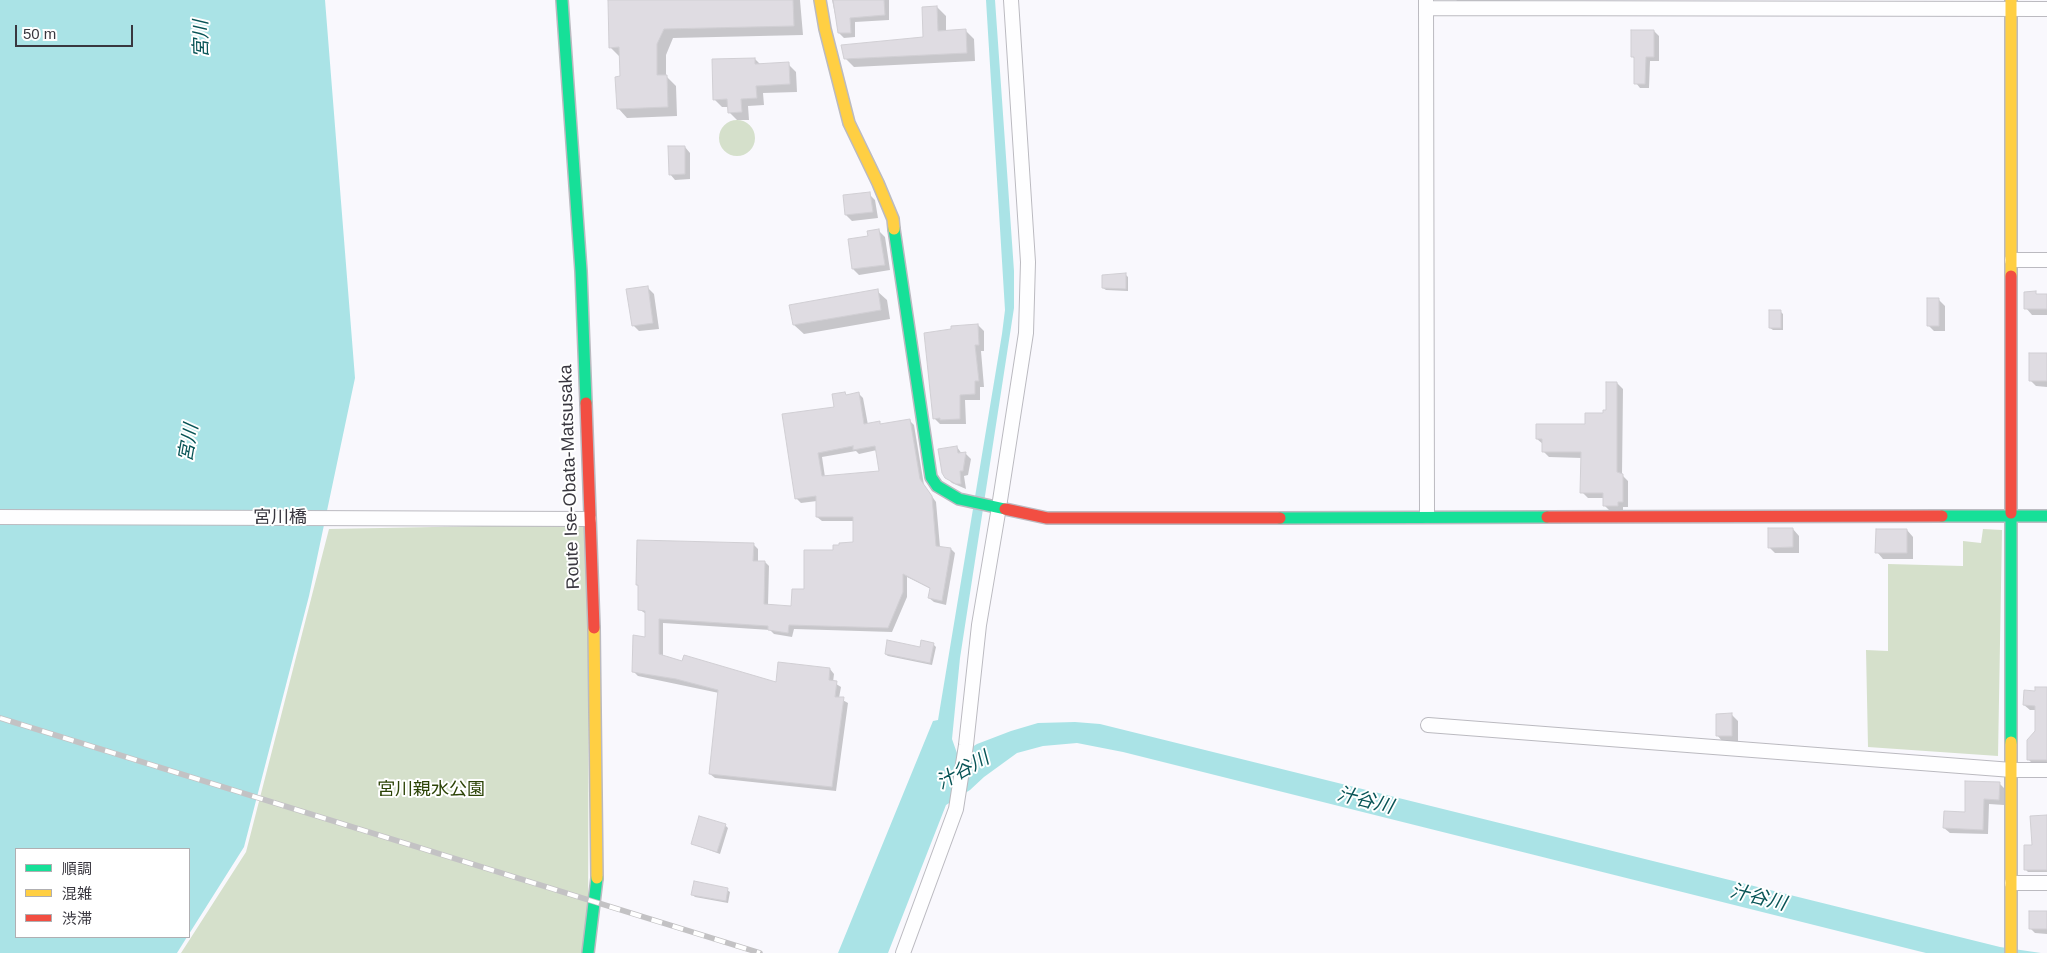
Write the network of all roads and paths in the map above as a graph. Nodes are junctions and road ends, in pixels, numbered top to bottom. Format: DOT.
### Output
graph roads {
  1 [pos="562,0"];
  2 [pos="820,0"];
  3 [pos="1011,0"];
  4 [pos="1426,4"];
  5 [pos="2011,4"];
  6 [pos="2047,8"];
  7 [pos="2012,260"];
  8 [pos="2047,260"];
  9 [pos="997,507"];
  10 [pos="1428,516"];
  11 [pos="2011,516"];
  12 [pos="2047,516"];
  13 [pos="0,517"];
  14 [pos="588,519"];
  15 [pos="1428,725"];
  16 [pos="2012,770"];
  17 [pos="2047,770"];
  18 [pos="2012,883"];
  19 [pos="2047,883"];
  20 [pos="2011,948"];
  21 [pos="588,953"];
  22 [pos="902,953"];
  1 -- 14 [label="street, Route Ise-Obata-Matsusaka"];
  2 -- 9 [label="street"];
  3 -- 9 [label="street"];
  4 -- 5 [label="street"];
  4 -- 10 [label="street"];
  5 -- 6 [label="street"];
  5 -- 7 [label="street"];
  7 -- 8 [label="street"];
  7 -- 11 [label="street"];
  9 -- 10 [label="street"];
  9 -- 22 [label="street"];
  10 -- 11 [label="street"];
  11 -- 12 [label="street"];
  11 -- 16 [label="street"];
  13 -- 14 [label="street, 宮川橋"];
  14 -- 21 [label="street, Route Ise-Obata-Matsusaka"];
  15 -- 16 [label="street"];
  16 -- 17 [label="street"];
  16 -- 18 [label="street"];
  18 -- 19 [label="street"];
  18 -- 20 [label="street"];
}
